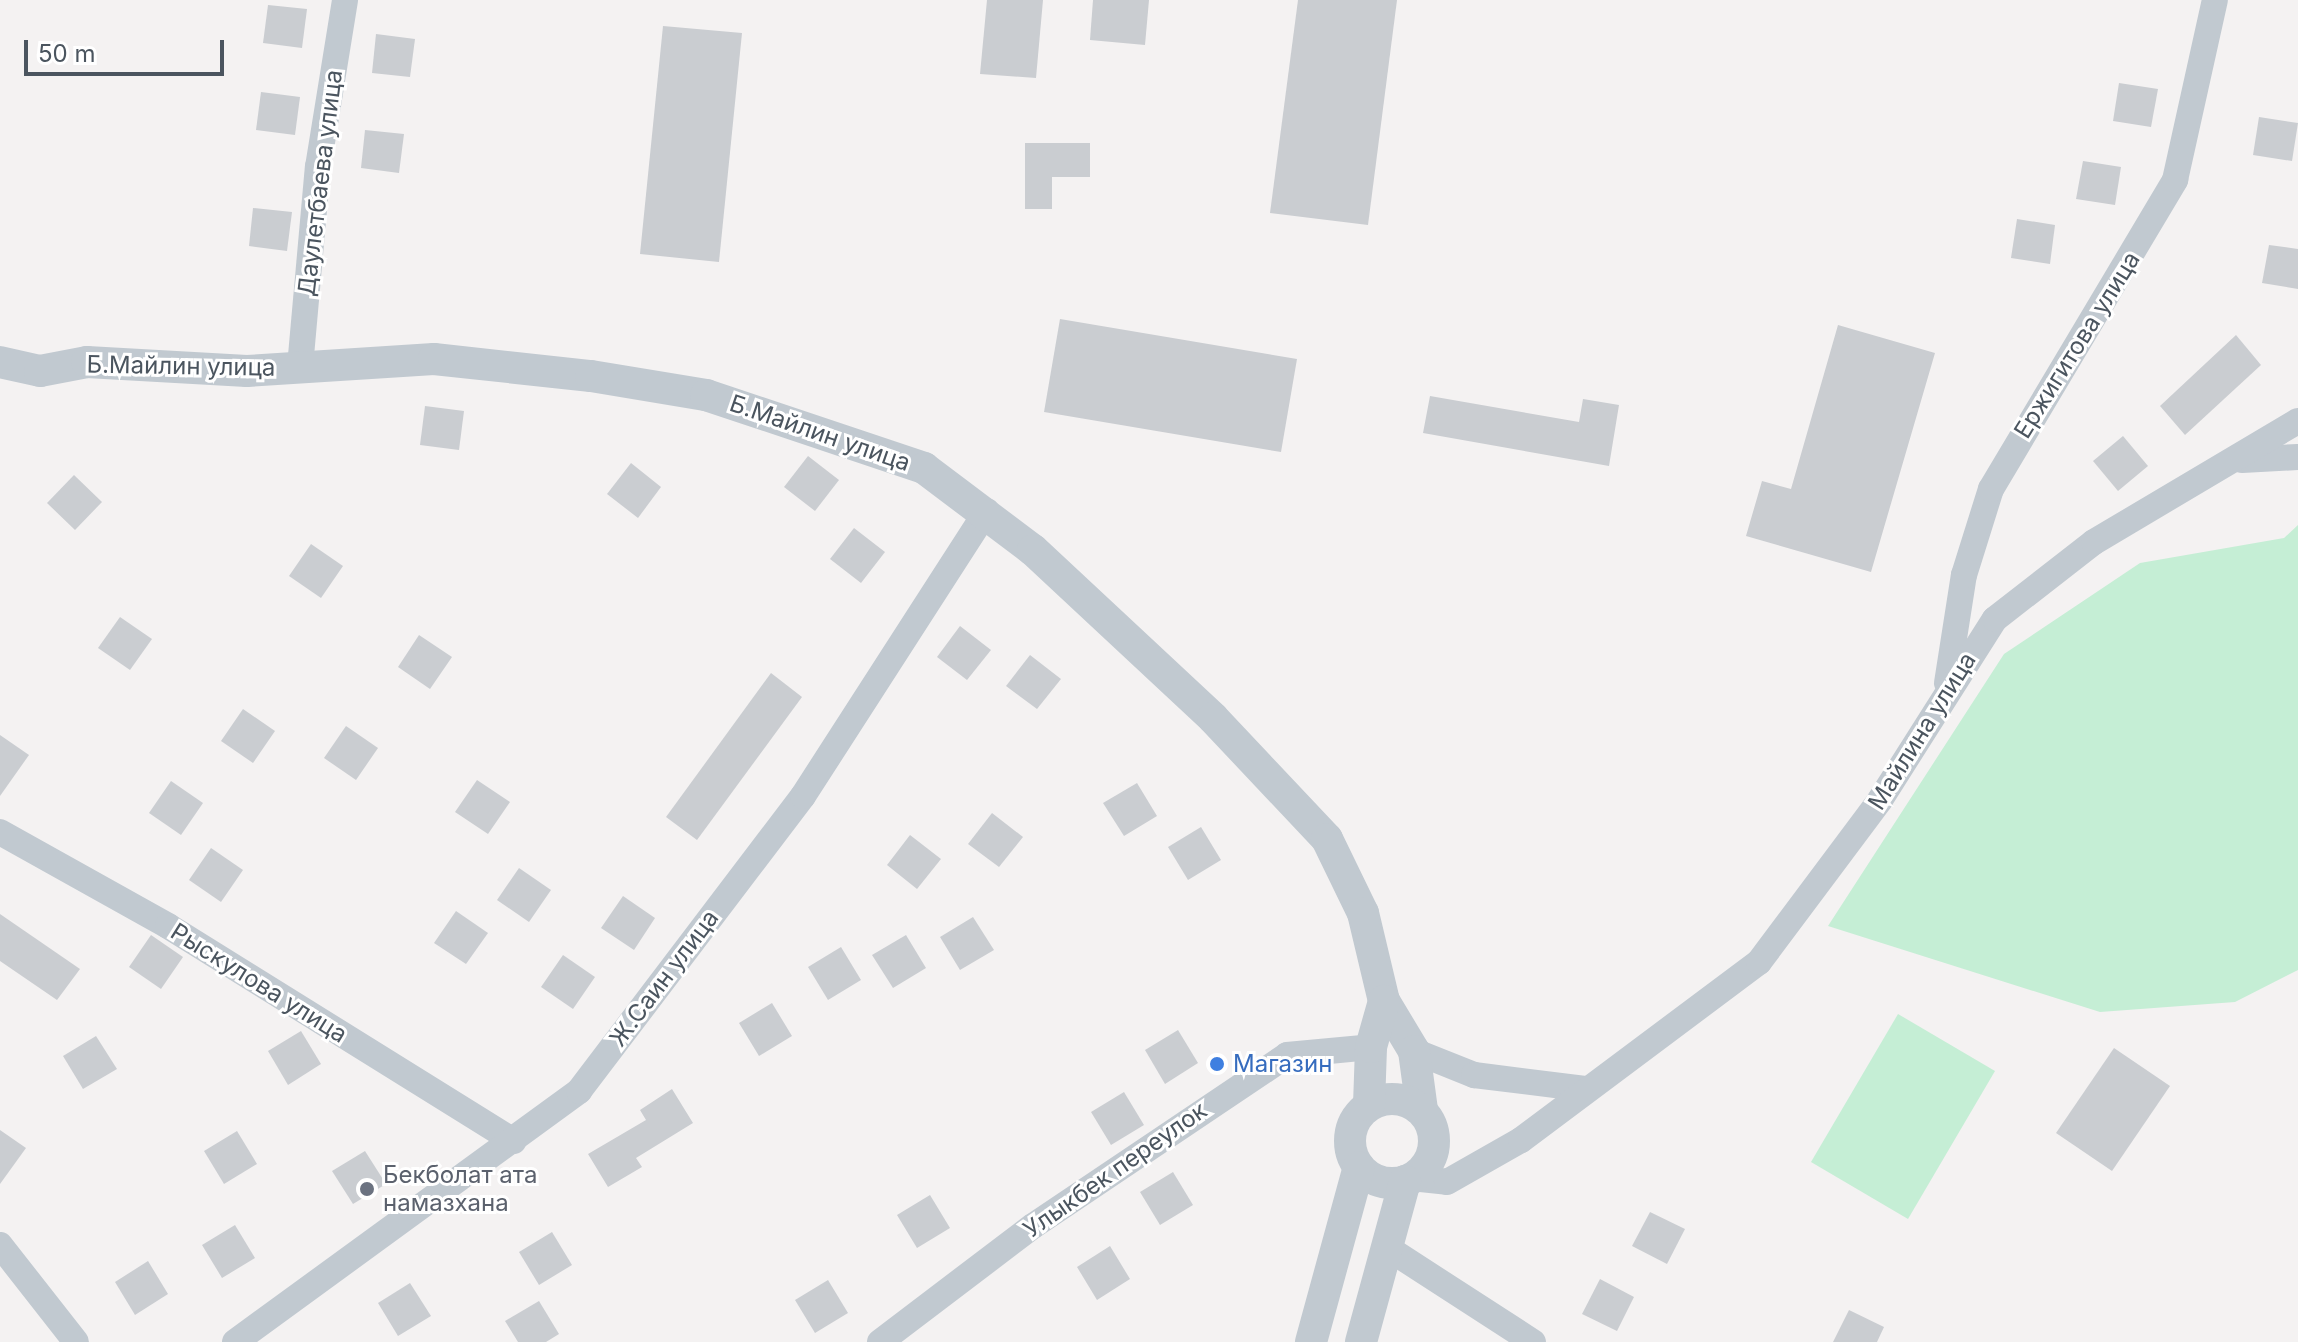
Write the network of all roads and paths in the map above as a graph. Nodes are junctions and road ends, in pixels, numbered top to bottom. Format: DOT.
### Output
graph roads {
  1 [pos="345,0"];
  2 [pos="2215,0"];
  3 [pos="0,362"];
  4 [pos="300,367"];
  5 [pos="2298,421"];
  6 [pos="2298,457"];
  7 [pos="2238,460"];
  8 [pos="987,511"];
  9 [pos="1946,691"];
  10 [pos="0,832"];
  11 [pos="1384,1001"];
  12 [pos="1371,1047"];
  13 [pos="1414,1051"];
  14 [pos="1587,1089"];
  15 [pos="1369,1105"];
  16 [pos="1422,1110"];
  17 [pos="514,1141"];
  18 [pos="1359,1167"];
  19 [pos="1408,1180"];
  20 [pos="0,1245"];
  21 [pos="1386,1247"];
  22 [pos="76,1342"];
  23 [pos="235,1342"];
  24 [pos="880,1342"];
  25 [pos="1311,1342"];
  26 [pos="1361,1342"];
  27 [pos="1533,1342"];
  1 -- 4 [label="street, Даулетбаева улица"];
  2 -- 9 [label="street, Ержигитова улица"];
  3 -- 4 [label="street, Б.Майлин улица"];
  4 -- 8 [label="street, Б.Майлин улица"];
  5 -- 7 [label="street, Майлина улица"];
  6 -- 7 [label="street"];
  7 -- 9 [label="street, Майлина улица"];
  8 -- 11 [label="street, Б.Майлин улица"];
  8 -- 17 [label="street, Ж.Саин улица"];
  9 -- 14 [label="street, Майлина улица"];
  10 -- 17 [label="street, Рыскулова улица"];
  11 -- 12 [label="street, Б.Майлин улица"];
  11 -- 13 [label="street, Б.Майлин улица"];
  12 -- 15 [label="street, Б.Майлин улица"];
  12 -- 24 [label="street, Улыкбек переулок"];
  13 -- 14 [label="street"];
  13 -- 16 [label="street, Б.Майлин улица"];
  14 -- 19 [label="street, Майлина улица"];
  15 -- 16 [label="street"];
  15 -- 18 [label="street"];
  16 -- 19 [label="street"];
  17 -- 23 [label="street, Ж.Саин улица"];
  18 -- 19 [label="street, Майлина улица"];
  18 -- 25 [label="street"];
  19 -- 21 [label="street"];
  20 -- 22 [label="street"];
  21 -- 26 [label="street"];
  21 -- 27 [label="street"];
}
